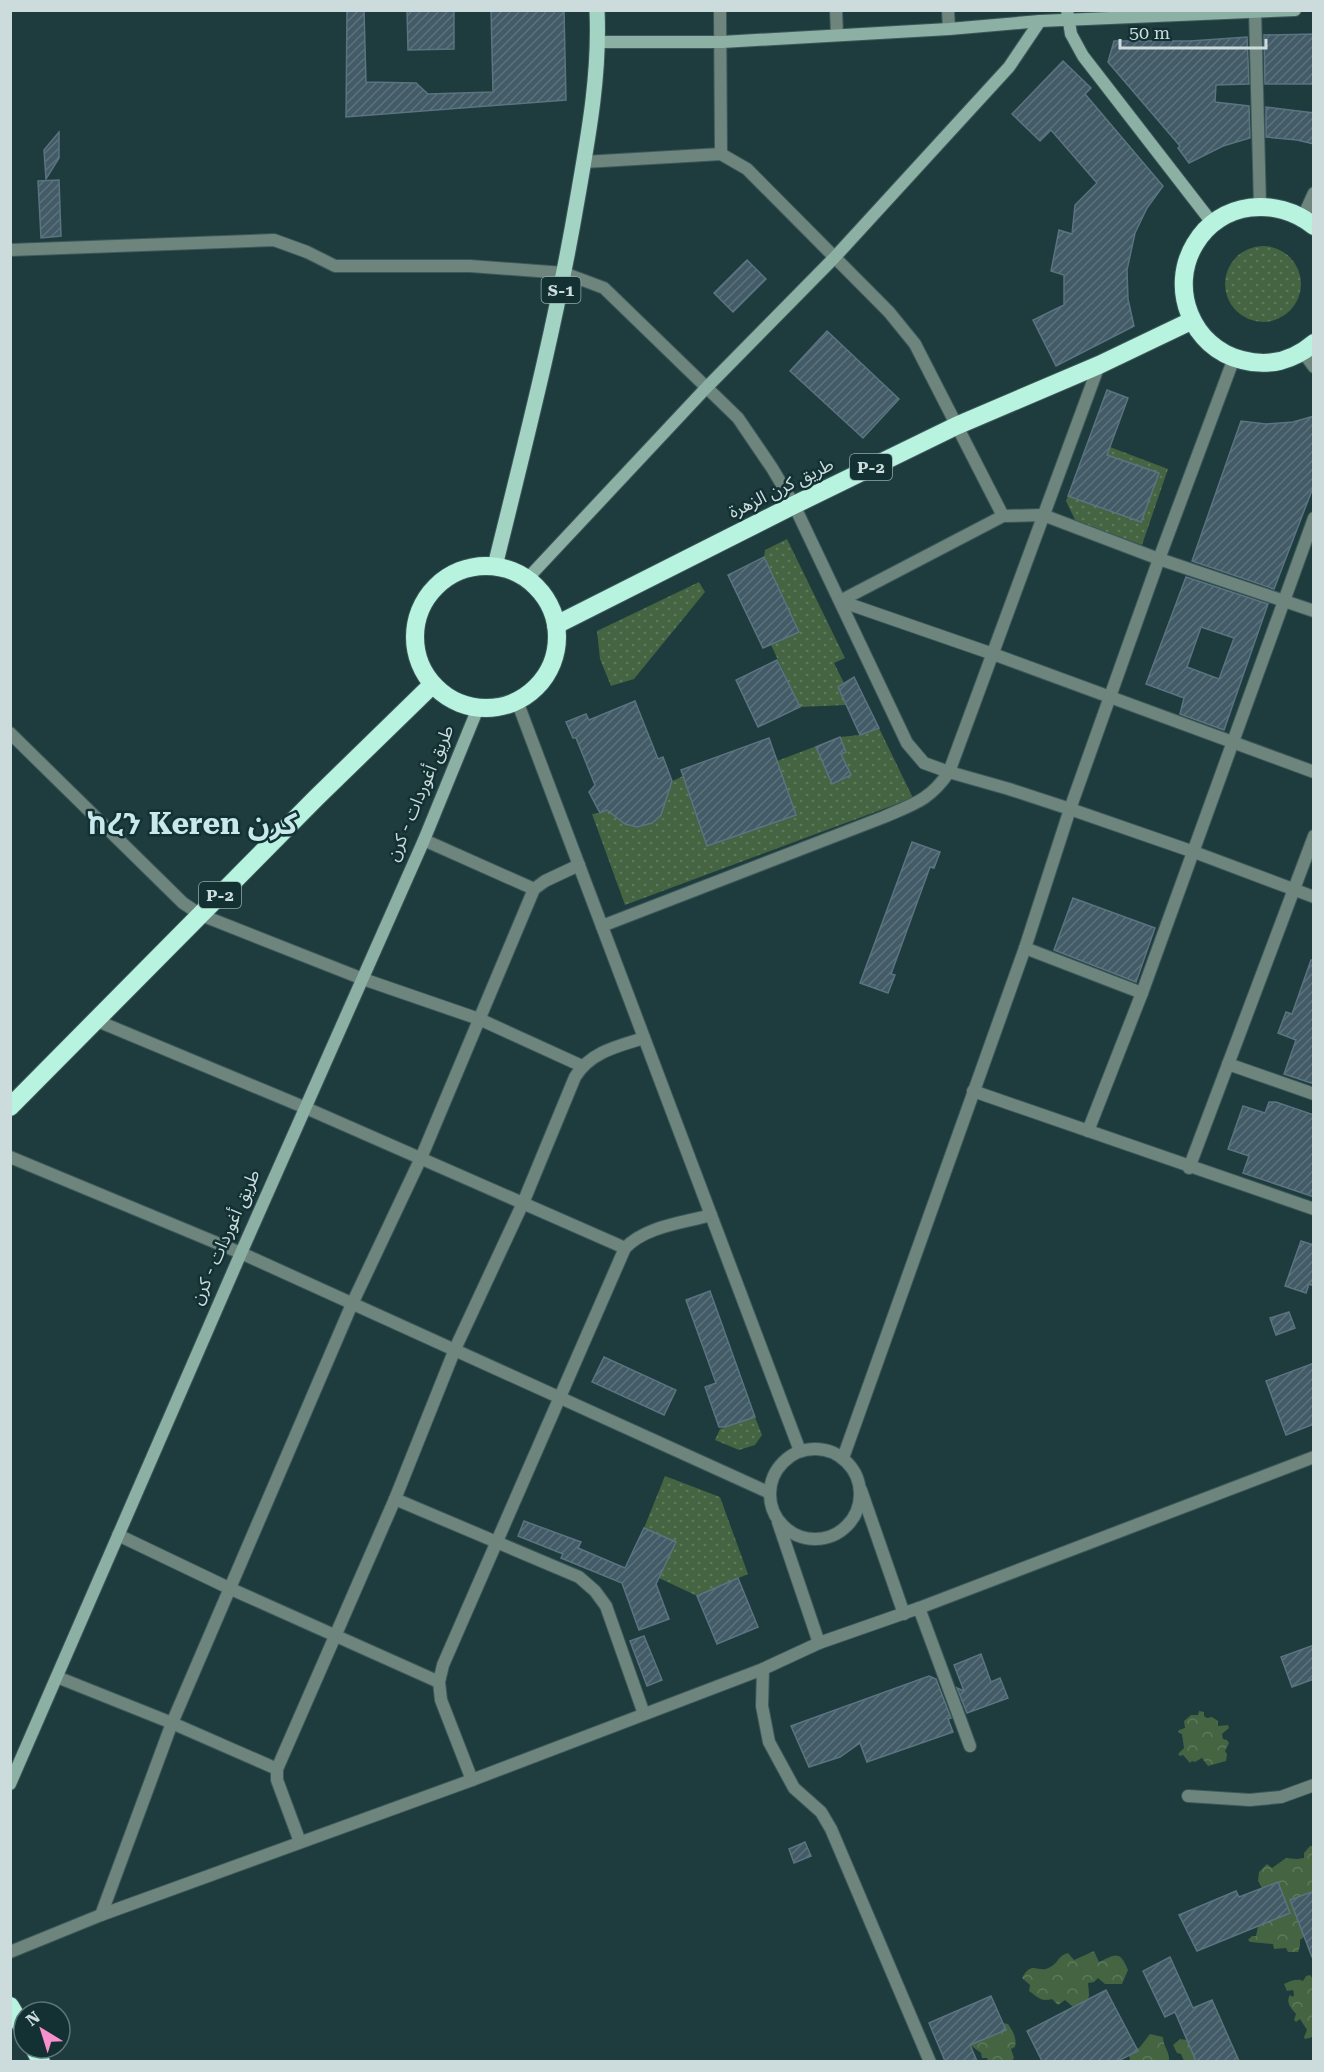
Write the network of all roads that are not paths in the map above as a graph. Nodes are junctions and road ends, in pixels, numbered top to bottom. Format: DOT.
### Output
graph roads {
  1 [pos="597,10"];
  2 [pos="720,10"];
  3 [pos="836,10"];
  4 [pos="948,10"];
  5 [pos="1295,10"];
  6 [pos="1255,12"];
  7 [pos="1067,15"];
  8 [pos="1040,21"];
  9 [pos="948,29"];
  10 [pos="837,35"];
  11 [pos="598,42"];
  12 [pos="722,42"];
  13 [pos="721,154"];
  14 [pos="584,162"];
  15 [pos="1314,193"];
  16 [pos="1260,206"];
  17 [pos="1308,221"];
  18 [pos="1213,224"];
  19 [pos="10,250"];
  20 [pos="834,258"];
  21 [pos="564,273"];
  22 [pos="1191,321"];
  23 [pos="1308,348"];
  24 [pos="1234,358"];
  25 [pos="1099,365"];
  26 [pos="1314,367"];
  27 [pos="706,388"];
  28 [pos="956,426"];
  29 [pos="794,505"];
  30 [pos="1043,515"];
  31 [pos="1003,516"];
  32 [pos="1314,518"];
  33 [pos="1159,560"];
  34 [pos="495,566"];
  35 [pos="528,578"];
  36 [pos="840,601"];
  37 [pos="1283,602"];
  38 [pos="1314,611"];
  39 [pos="556,626"];
  40 [pos="993,654"];
  41 [pos="432,685"];
  42 [pos="1111,697"];
  43 [pos="517,701"];
  44 [pos="478,708"];
  45 [pos="10,733"];
  46 [pos="1234,742"];
  47 [pos="949,772"];
  48 [pos="1314,772"];
  49 [pos="1070,809"];
  50 [pos="1314,836"];
  51 [pos="424,840"];
  52 [pos="1194,852"];
  53 [pos="579,865"];
  54 [pos="534,889"];
  55 [pos="1295,890"];
  56 [pos="1314,897"];
  57 [pos="201,915"];
  58 [pos="602,926"];
  59 [pos="1025,948"];
  60 [pos="363,979"];
  61 [pos="1142,993"];
  62 [pos="479,1019"];
  63 [pos="95,1020"];
  64 [pos="644,1038"];
  65 [pos="1228,1065"];
  66 [pos="582,1066"];
  67 [pos="973,1091"];
  68 [pos="1314,1094"];
  69 [pos="10,1107"];
  70 [pos="306,1107"];
  71 [pos="1088,1131"];
  72 [pos="10,1157"];
  73 [pos="421,1158"];
  74 [pos="1189,1168"];
  75 [pos="523,1203"];
  76 [pos="1314,1209"];
  77 [pos="711,1215"];
  78 [pos="625,1248"];
  79 [pos="241,1253"];
  80 [pos="352,1304"];
  81 [pos="455,1349"];
  82 [pos="560,1396"];
  83 [pos="800,1451"];
  84 [pos="1314,1457"];
  85 [pos="843,1458"];
  86 [pos="859,1482"];
  87 [pos="770,1493"];
  88 [pos="395,1499"];
  89 [pos="775,1515"];
  90 [pos="118,1535"];
  91 [pos="496,1542"];
  92 [pos="231,1589"];
  93 [pos="919,1608"];
  94 [pos="904,1614"];
  95 [pos="335,1636"];
  96 [pos="819,1643"];
  97 [pos="763,1669"];
  98 [pos="57,1677"];
  99 [pos="439,1682"];
  100 [pos="644,1714"];
  101 [pos="172,1723"];
  102 [pos="970,1746"];
  103 [pos="276,1769"];
  104 [pos="472,1780"];
  105 [pos="10,1784"];
  106 [pos="1314,1785"];
  107 [pos="1188,1796"];
  108 [pos="300,1842"];
  109 [pos="101,1915"];
  110 [pos="10,1952"];
  111 [pos="930,2061"];
  1 -- 11 [label="main road, S-1"];
  2 -- 12 [label="street"];
  3 -- 10 [label="street"];
  4 -- 9 [label="street"];
  5 -- 6 [label="street"];
  6 -- 7 [label="street"];
  6 -- 16 [label="street"];
  7 -- 8 [label="street"];
  7 -- 18 [label="street"];
  8 -- 9 [label="street"];
  8 -- 20 [label="street"];
  9 -- 10 [label="street"];
  10 -- 12 [label="street"];
  11 -- 12 [label="street"];
  11 -- 14 [label="main road, S-1"];
  12 -- 13 [label="street"];
  13 -- 14 [label="street"];
  13 -- 20 [label="street"];
  14 -- 21 [label="main road, S-1"];
  15 -- 17 [label="street"];
  16 -- 17 [label="highway"];
  16 -- 18 [label="highway"];
  18 -- 22 [label="highway"];
  19 -- 21 [label="street"];
  20 -- 27 [label="street"];
  20 -- 28 [label="street"];
  21 -- 27 [label="street"];
  21 -- 34 [label="main road, S-1"];
  22 -- 24 [label="highway"];
  22 -- 25 [label="highway, طريق كرن الزهرة / P-2"];
  23 -- 24 [label="highway"];
  23 -- 26 [label="street"];
  24 -- 33 [label="street"];
  25 -- 28 [label="highway, طريق كرن الزهرة / P-2"];
  25 -- 30 [label="street"];
  27 -- 29 [label="street"];
  27 -- 35 [label="street"];
  28 -- 29 [label="highway, طريق كرن الزهرة / P-2"];
  28 -- 31 [label="street"];
  29 -- 36 [label="street"];
  29 -- 39 [label="highway, طريق كرن الزهرة / P-2"];
  30 -- 31 [label="street"];
  30 -- 33 [label="street"];
  30 -- 40 [label="street"];
  31 -- 36 [label="street"];
  32 -- 37 [label="street"];
  33 -- 37 [label="street"];
  33 -- 42 [label="street"];
  34 -- 35 [label="highway"];
  34 -- 41 [label="highway"];
  35 -- 39 [label="highway"];
  36 -- 40 [label="street"];
  36 -- 47 [label="street"];
  37 -- 38 [label="street"];
  37 -- 46 [label="street"];
  39 -- 43 [label="highway"];
  40 -- 42 [label="street"];
  40 -- 47 [label="street"];
  41 -- 44 [label="highway"];
  41 -- 57 [label="highway, P-2"];
  42 -- 46 [label="street"];
  42 -- 49 [label="street"];
  43 -- 44 [label="highway"];
  43 -- 53 [label="street"];
  44 -- 51 [label="street, طريق أغوردات - كرن"];
  45 -- 57 [label="street"];
  46 -- 48 [label="street"];
  46 -- 52 [label="street"];
  47 -- 49 [label="street"];
  47 -- 58 [label="street"];
  49 -- 52 [label="street"];
  49 -- 59 [label="street"];
  50 -- 55 [label="street"];
  51 -- 54 [label="street"];
  51 -- 60 [label="street, طريق أغوردات - كرن"];
  52 -- 55 [label="street"];
  52 -- 61 [label="street"];
  53 -- 54 [label="street"];
  53 -- 58 [label="street"];
  54 -- 62 [label="street"];
  55 -- 56 [label="street"];
  55 -- 65 [label="street"];
  57 -- 60 [label="street"];
  57 -- 63 [label="highway, P-2"];
  58 -- 64 [label="street"];
  59 -- 61 [label="street"];
  59 -- 67 [label="street"];
  60 -- 62 [label="street"];
  60 -- 70 [label="street, طريق أغوردات - كرن"];
  61 -- 71 [label="street"];
  62 -- 66 [label="street"];
  62 -- 73 [label="street"];
  63 -- 69 [label="highway, P-2"];
  63 -- 70 [label="street"];
  64 -- 66 [label="street"];
  64 -- 77 [label="street"];
  65 -- 68 [label="street"];
  65 -- 74 [label="street"];
  66 -- 75 [label="street"];
  67 -- 71 [label="street"];
  67 -- 85 [label="street"];
  70 -- 73 [label="street"];
  70 -- 79 [label="street, طريق أغوردات - كرن"];
  71 -- 74 [label="street"];
  72 -- 79 [label="street"];
  73 -- 75 [label="street"];
  73 -- 80 [label="street"];
  74 -- 76 [label="street"];
  75 -- 78 [label="street"];
  75 -- 81 [label="street"];
  77 -- 78 [label="street"];
  77 -- 83 [label="street"];
  78 -- 82 [label="street"];
  79 -- 80 [label="street"];
  79 -- 90 [label="street, طريق أغوردات - كرن"];
  80 -- 81 [label="street"];
  80 -- 92 [label="street"];
  81 -- 82 [label="street"];
  81 -- 88 [label="street"];
  82 -- 87 [label="street"];
  82 -- 91 [label="street"];
  83 -- 85 [label="street"];
  83 -- 87 [label="street"];
  84 -- 93 [label="street"];
  85 -- 86 [label="street"];
  86 -- 89 [label="street"];
  86 -- 94 [label="street"];
  87 -- 89 [label="street"];
  88 -- 91 [label="street"];
  88 -- 95 [label="street"];
  89 -- 96 [label="street"];
  90 -- 92 [label="street"];
  90 -- 98 [label="street, طريق أغوردات - كرن"];
  91 -- 99 [label="street"];
  91 -- 100 [label="street"];
  92 -- 95 [label="street"];
  92 -- 101 [label="street"];
  93 -- 94 [label="street"];
  93 -- 102 [label="street"];
  94 -- 96 [label="street"];
  95 -- 99 [label="street"];
  95 -- 103 [label="street"];
  96 -- 97 [label="street"];
  97 -- 100 [label="street"];
  97 -- 111 [label="street"];
  98 -- 101 [label="street"];
  98 -- 105 [label="street, طريق أغوردات - كرن"];
  99 -- 104 [label="street"];
  100 -- 104 [label="street"];
  101 -- 103 [label="street"];
  101 -- 109 [label="street"];
  103 -- 108 [label="street"];
  104 -- 108 [label="street"];
  106 -- 107 [label="street"];
  108 -- 109 [label="street"];
  109 -- 110 [label="street"];
}
